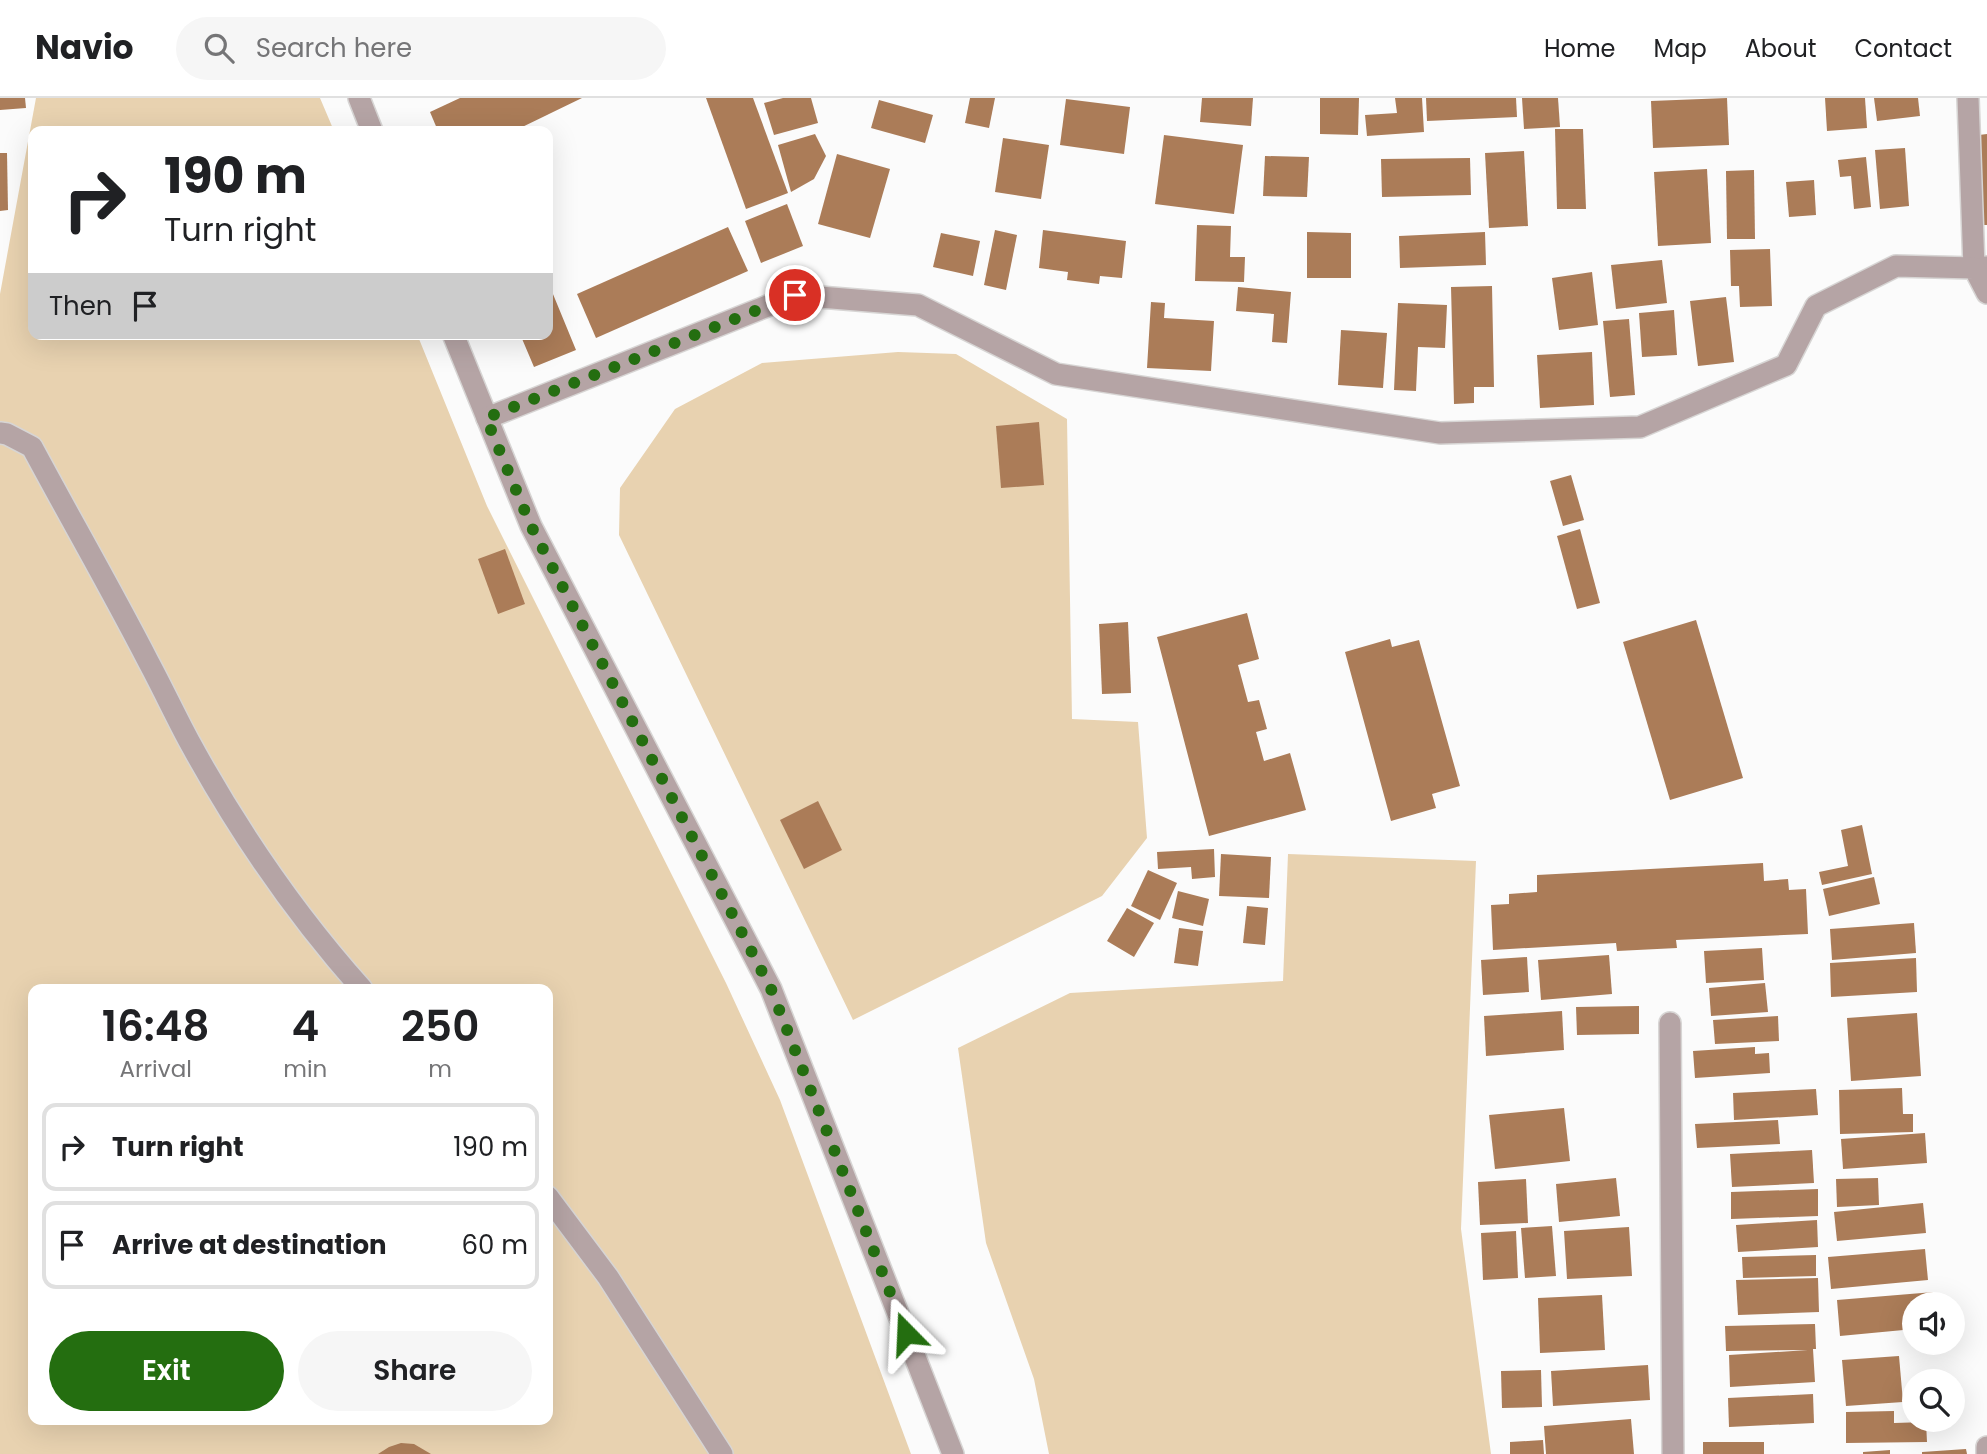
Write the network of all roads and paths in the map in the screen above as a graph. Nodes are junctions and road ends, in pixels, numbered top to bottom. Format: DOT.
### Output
graph roads {
  1 [pos="359,98"];
  2 [pos="1968,98"];
  3 [pos="370,126"];
  4 [pos="1981,267"];
  5 [pos="1987,293"];
  6 [pos="455,340"];
  7 [pos="486,418"];
  8 [pos="0,433"];
  9 [pos="358,984"];
  10 [pos="1670,1023"];
  11 [pos="553,1204"];
  12 [pos="1987,1447"];
  13 [pos="722,1454"];
  14 [pos="953,1454"];
  15 [pos="1673,1454"];
  16 [pos="1987,1454"];
  1 -- 3 [label="street"];
  2 -- 4 [label="street"];
  4 -- 5 [label="street"];
  4 -- 7 [label="street"];
  6 -- 7 [label="street"];
  7 -- 14 [label="street"];
  8 -- 9 [label="street"];
  10 -- 15 [label="street"];
  11 -- 13 [label="street"];
  12 -- 16 [label="street"];
}
